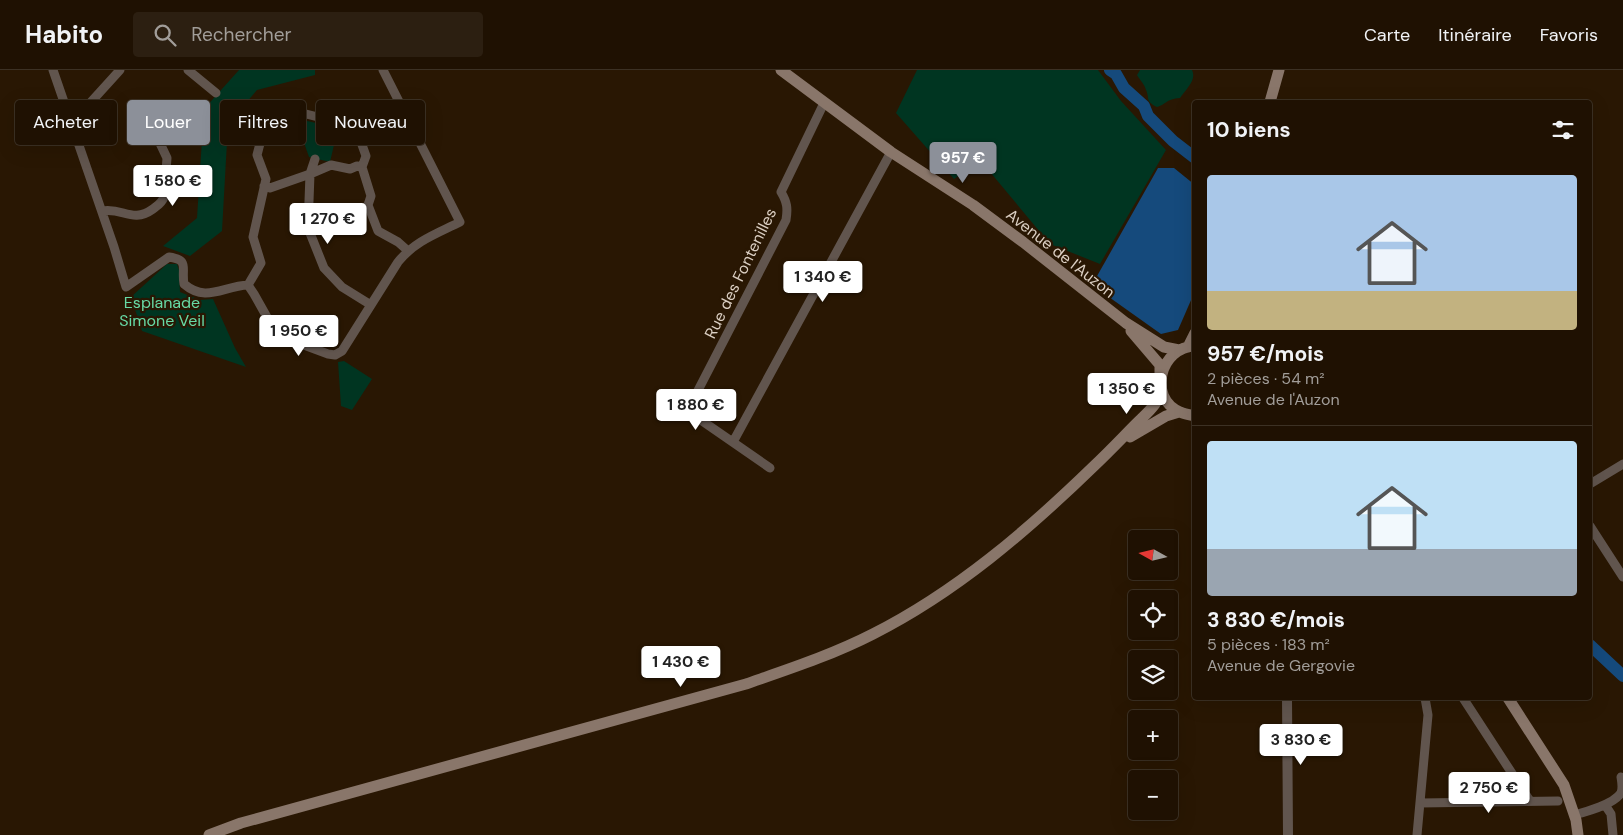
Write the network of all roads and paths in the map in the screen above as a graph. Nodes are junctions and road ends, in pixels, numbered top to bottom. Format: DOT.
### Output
graph roads {
  1 [pos="53,70"];
  2 [pos="120,70"];
  3 [pos="383,70"];
  4 [pos="781,70"];
  5 [pos="1279,70"];
  6 [pos="192,71"];
  7 [pos="216,93"];
  8 [pos="63,100"];
  9 [pos="93,100"];
  10 [pos="1271,100"];
  11 [pos="824,103"];
  12 [pos="78,145"];
  13 [pos="160,145"];
  14 [pos="891,152"];
  15 [pos="315,160"];
  16 [pos="362,167"];
  17 [pos="310,174"];
  18 [pos="264,186"];
  19 [pos="102,211"];
  20 [pos="407,250"];
  21 [pos="248,286"];
  22 [pos="371,304"];
  23 [pos="1126,324"];
  24 [pos="1187,348"];
  25 [pos="1160,376"];
  26 [pos="1161,390"];
  27 [pos="1179,412"];
  28 [pos="1192,415"];
  29 [pos="733,442"];
  30 [pos="1110,451"];
  31 [pos="1623,464"];
  32 [pos="770,468"];
  33 [pos="1592,483"];
  34 [pos="1592,529"];
  35 [pos="1623,577"];
  36 [pos="1287,700"];
  37 [pos="1425,700"];
  38 [pos="1464,700"];
  39 [pos="1509,700"];
  40 [pos="1621,778"];
  41 [pos="1530,801"];
  42 [pos="1558,801"];
  43 [pos="1420,803"];
  44 [pos="1606,805"];
  45 [pos="1574,815"];
  46 [pos="209,835"];
  47 [pos="1288,835"];
  48 [pos="1417,835"];
  49 [pos="1578,835"];
  50 [pos="1613,835"];
  1 -- 8 [label="street"];
  2 -- 9 [label="street"];
  3 -- 20 [label="street"];
  4 -- 11 [label="main road, Avenue de l'Auzon"];
  5 -- 10 [label="main road"];
  6 -- 7 [label="street"];
  11 -- 14 [label="main road, Avenue de l'Auzon"];
  11 -- 29 [label="street, Rue des Fontenilles"];
  12 -- 19 [label="street"];
  13 -- 19 [label="street"];
  14 -- 23 [label="main road, Avenue de l'Auzon"];
  14 -- 29 [label="street"];
  15 -- 17 [label="street"];
  16 -- 17 [label="street"];
  16 -- 18 [label="street"];
  16 -- 20 [label="street"];
  17 -- 18 [label="street"];
  17 -- 22 [label="street"];
  18 -- 21 [label="street"];
  19 -- 21 [label="street"];
  20 -- 22 [label="street"];
  21 -- 22 [label="street"];
  23 -- 24 [label="main road"];
  23 -- 25 [label="main road"];
  24 -- 25 [label="main road"];
  25 -- 26 [label="main road"];
  26 -- 27 [label="main road"];
  26 -- 30 [label="main road"];
  27 -- 28 [label="main road"];
  27 -- 30 [label="main road"];
  29 -- 32 [label="street"];
  30 -- 46 [label="main road"];
  31 -- 33 [label="street"];
  34 -- 35 [label="street"];
  36 -- 47 [label="street"];
  37 -- 43 [label="street"];
  38 -- 41 [label="street"];
  39 -- 45 [label="main road"];
  40 -- 44 [label="street"];
  41 -- 42 [label="street"];
  41 -- 43 [label="street"];
  43 -- 48 [label="street"];
  44 -- 45 [label="street"];
  44 -- 50 [label="street"];
  45 -- 49 [label="main road"];
}
